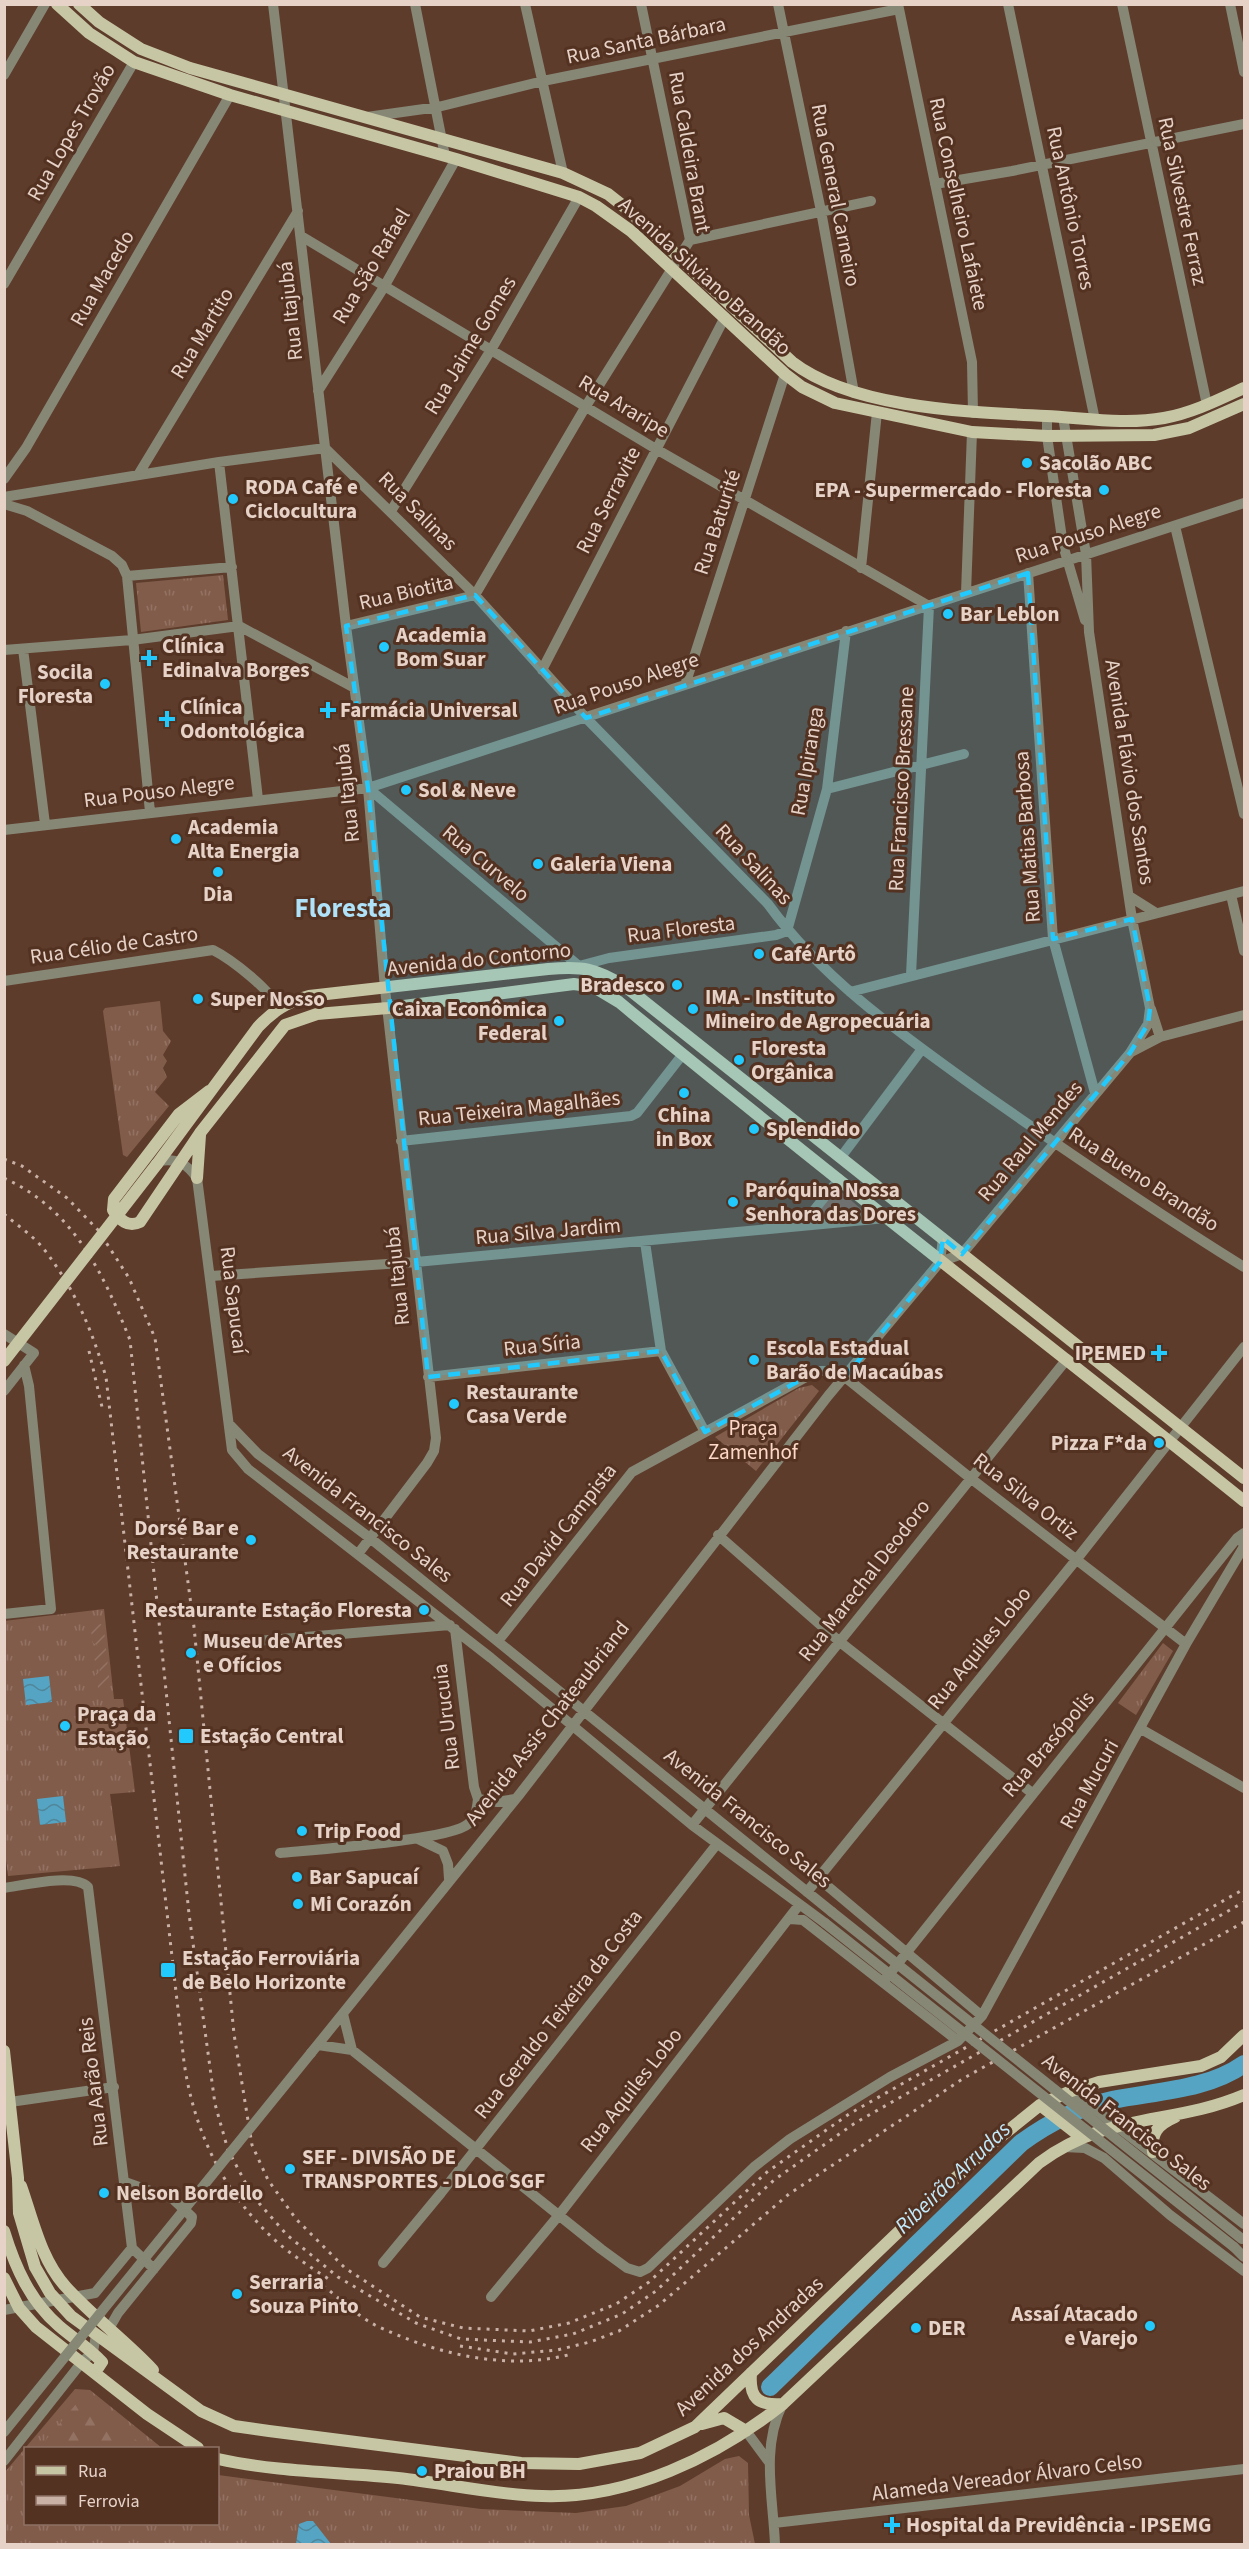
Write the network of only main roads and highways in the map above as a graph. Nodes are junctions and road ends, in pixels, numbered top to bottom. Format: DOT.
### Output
graph roads {
  1 [pos="57,4"];
  2 [pos="79,4"];
  3 [pos="1245,388"];
  4 [pos="1245,404"];
  5 [pos="579,966"];
  6 [pos="574,984"];
  7 [pos="209,1091"];
  8 [pos="200,1133"];
  9 [pos="197,1178"];
  10 [pos="4,1361"];
  11 [pos="1245,1478"];
  12 [pos="1245,1501"];
  13 [pos="1245,2035"];
  14 [pos="4,2051"];
  15 [pos="1245,2095"];
  16 [pos="7,2102"];
  17 [pos="1041,2105"];
  18 [pos="1185,2112"];
  19 [pos="1076,2133"];
  20 [pos="1153,2152"];
  21 [pos="18,2178"];
  22 [pos="4,2231"];
  23 [pos="4,2278"];
  24 [pos="110,2328"];
  25 [pos="101,2339"];
  26 [pos="97,2362"];
  27 [pos="751,2373"];
  28 [pos="175,2393"];
  29 [pos="783,2404"];
  30 [pos="695,2427"];
  31 [pos="746,2431"];
  32 [pos="196,2447"];
  33 [pos="219,2458"];
  1 -- 4 [label="main road, Avenida Silviano Brandão"];
  2 -- 3 [label="main road, Avenida Silviano Brandão"];
  5 -- 6 [label="main road"];
  5 -- 7 [label="main road, Avenida do Contorno"];
  5 -- 11 [label="main road, Avenida do Contorno"];
  6 -- 8 [label="main road, Avenida do Contorno"];
  6 -- 12 [label="main road, Avenida do Contorno"];
  7 -- 8 [label="main road, Avenida do Contorno"];
  7 -- 10 [label="main road, Avenida do Contorno, bridge"];
  8 -- 9 [label="main road"];
  13 -- 17 [label="main road, Avenida dos Andradas"];
  14 -- 16 [label="main road, Avenida dos Andradas"];
  15 -- 18 [label="main road"];
  16 -- 21 [label="main road, Avenida dos Andradas"];
  17 -- 19 [label="main road"];
  17 -- 27 [label="main road, Avenida dos Andradas"];
  18 -- 19 [label="main road"];
  18 -- 20 [label="main road"];
  19 -- 29 [label="main road"];
  21 -- 24 [label="main road, Avenida dos Andradas"];
  21 -- 25 [label="main road, Avenida dos Andradas"];
  22 -- 26 [label="main road"];
  23 -- 26 [label="main road"];
  24 -- 25 [label="main road"];
  24 -- 28 [label="main road, Avenida dos Andradas"];
  25 -- 26 [label="main road"];
  25 -- 28 [label="main road, Avenida dos Andradas"];
  26 -- 32 [label="main road"];
  27 -- 29 [label="main road"];
  27 -- 30 [label="main road, Avenida dos Andradas"];
  28 -- 30 [label="main road, Avenida dos Andradas"];
  29 -- 31 [label="main road"];
  30 -- 31 [label="main road"];
  31 -- 33 [label="main road"];
}
